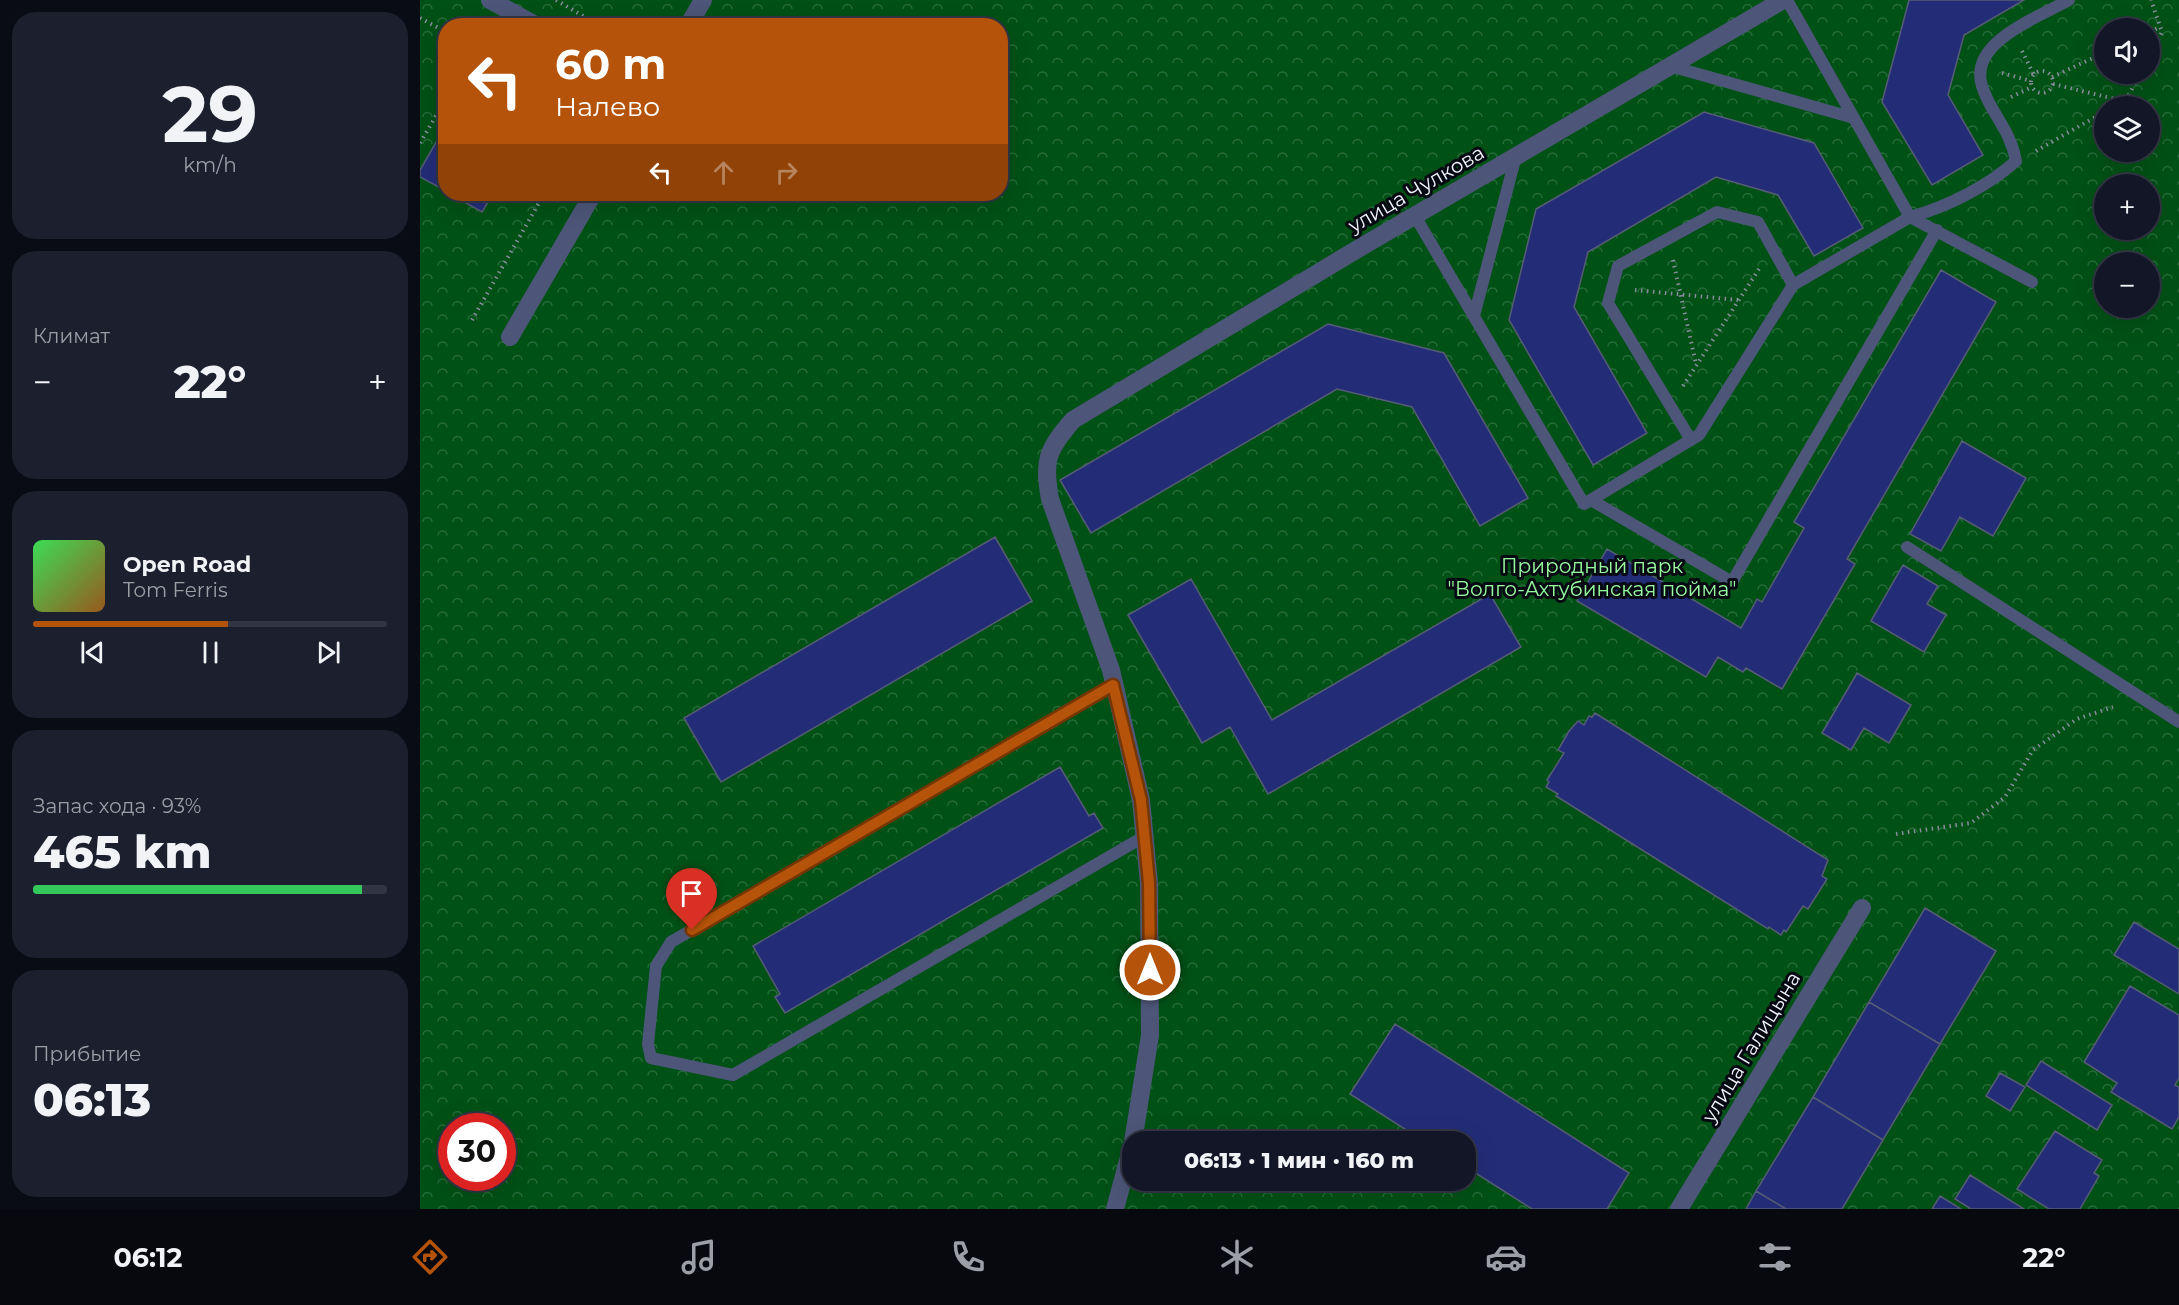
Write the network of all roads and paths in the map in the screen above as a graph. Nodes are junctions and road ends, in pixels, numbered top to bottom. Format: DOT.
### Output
graph roads {
  1 [pos="490,0"];
  2 [pos="556,0"];
  3 [pos="703,0"];
  4 [pos="1785,0"];
  5 [pos="2069,0"];
  6 [pos="2151,0"];
  7 [pos="420,18"];
  8 [pos="523,18"];
  9 [pos="586,18"];
  10 [pos="693,18"];
  11 [pos="2157,18"];
  12 [pos="2160,27"];
  13 [pos="438,28"];
  14 [pos="2160,36"];
  15 [pos="2094,58"];
  16 [pos="1670,66"];
  17 [pos="1981,68"];
  18 [pos="2052,77"];
  19 [pos="2031,81"];
  20 [pos="2053,84"];
  21 [pos="2103,96"];
  22 [pos="438,113"];
  23 [pos="1854,118"];
  24 [pos="2094,118"];
  25 [pos="420,143"];
  26 [pos="1516,156"];
  27 [pos="2012,165"];
  28 [pos="540,201"];
  29 [pos="588,201"];
  30 [pos="1414,216"];
  31 [pos="1910,217"];
  32 [pos="1937,230"];
  33 [pos="1668,239"];
  34 [pos="1772,248"];
  35 [pos="2032,282"];
  36 [pos="1793,285"];
  37 [pos="1612,288"];
  38 [pos="1681,295"];
  39 [pos="1738,300"];
  40 [pos="1474,316"];
  41 [pos="472,320"];
  42 [pos="510,337"];
  43 [pos="1697,365"];
  44 [pos="1671,406"];
  45 [pos="1691,440"];
  46 [pos="1591,500"];
  47 [pos="1907,548"];
  48 [pos="1113,685"];
  49 [pos="2118,705"];
  50 [pos="2179,722"];
  51 [pos="1896,834"];
  52 [pos="1145,836"];
  53 [pos="1862,908"];
  54 [pos="1135,1131"];
  55 [pos="1122,1184"];
  56 [pos="1115,1209"];
  57 [pos="1679,1209"];
  1 -- 8 [label="street"];
  2 -- 9 [label="path"];
  3 -- 10 [label="street"];
  4 -- 16 [label="street, улица Чулкова"];
  4 -- 23 [label="lane"];
  5 -- 17 [label="lane"];
  6 -- 11 [label="path"];
  7 -- 13 [label="path"];
  12 -- 14 [label="path"];
  15 -- 18 [label="path"];
  16 -- 23 [label="lane"];
  16 -- 26 [label="street, улица Чулкова"];
  17 -- 19 [label="path"];
  17 -- 27 [label="lane"];
  18 -- 19 [label="path"];
  18 -- 20 [label="path"];
  19 -- 20 [label="path"];
  20 -- 21 [label="path"];
  22 -- 25 [label="path"];
  23 -- 31 [label="lane"];
  24 -- 27 [label="path"];
  26 -- 30 [label="street, улица Чулкова"];
  26 -- 40 [label="lane"];
  27 -- 31 [label="lane"];
  28 -- 41 [label="path"];
  29 -- 42 [label="street"];
  30 -- 40 [label="lane"];
  30 -- 48 [label="street, улица Чулкова"];
  31 -- 32 [label="lane"];
  31 -- 36 [label="lane"];
  32 -- 35 [label="lane"];
  32 -- 46 [label="lane"];
  33 -- 34 [label="lane"];
  33 -- 37 [label="lane"];
  33 -- 38 [label="path"];
  34 -- 36 [label="lane"];
  34 -- 39 [label="path"];
  36 -- 45 [label="lane"];
  37 -- 38 [label="path"];
  37 -- 44 [label="lane"];
  38 -- 39 [label="path"];
  38 -- 43 [label="path"];
  39 -- 43 [label="path"];
  40 -- 46 [label="lane"];
  43 -- 44 [label="path"];
  44 -- 45 [label="lane"];
  45 -- 46 [label="lane"];
  47 -- 50 [label="lane"];
  48 -- 52 [label="street, улица Чулкова"];
  48 -- 52 [label="lane"];
  49 -- 51 [label="path"];
  52 -- 54 [label="street, улица Чулкова"];
  53 -- 57 [label="street, улица Галицына"];
  55 -- 56 [label="street, улица Чулкова"];
}
